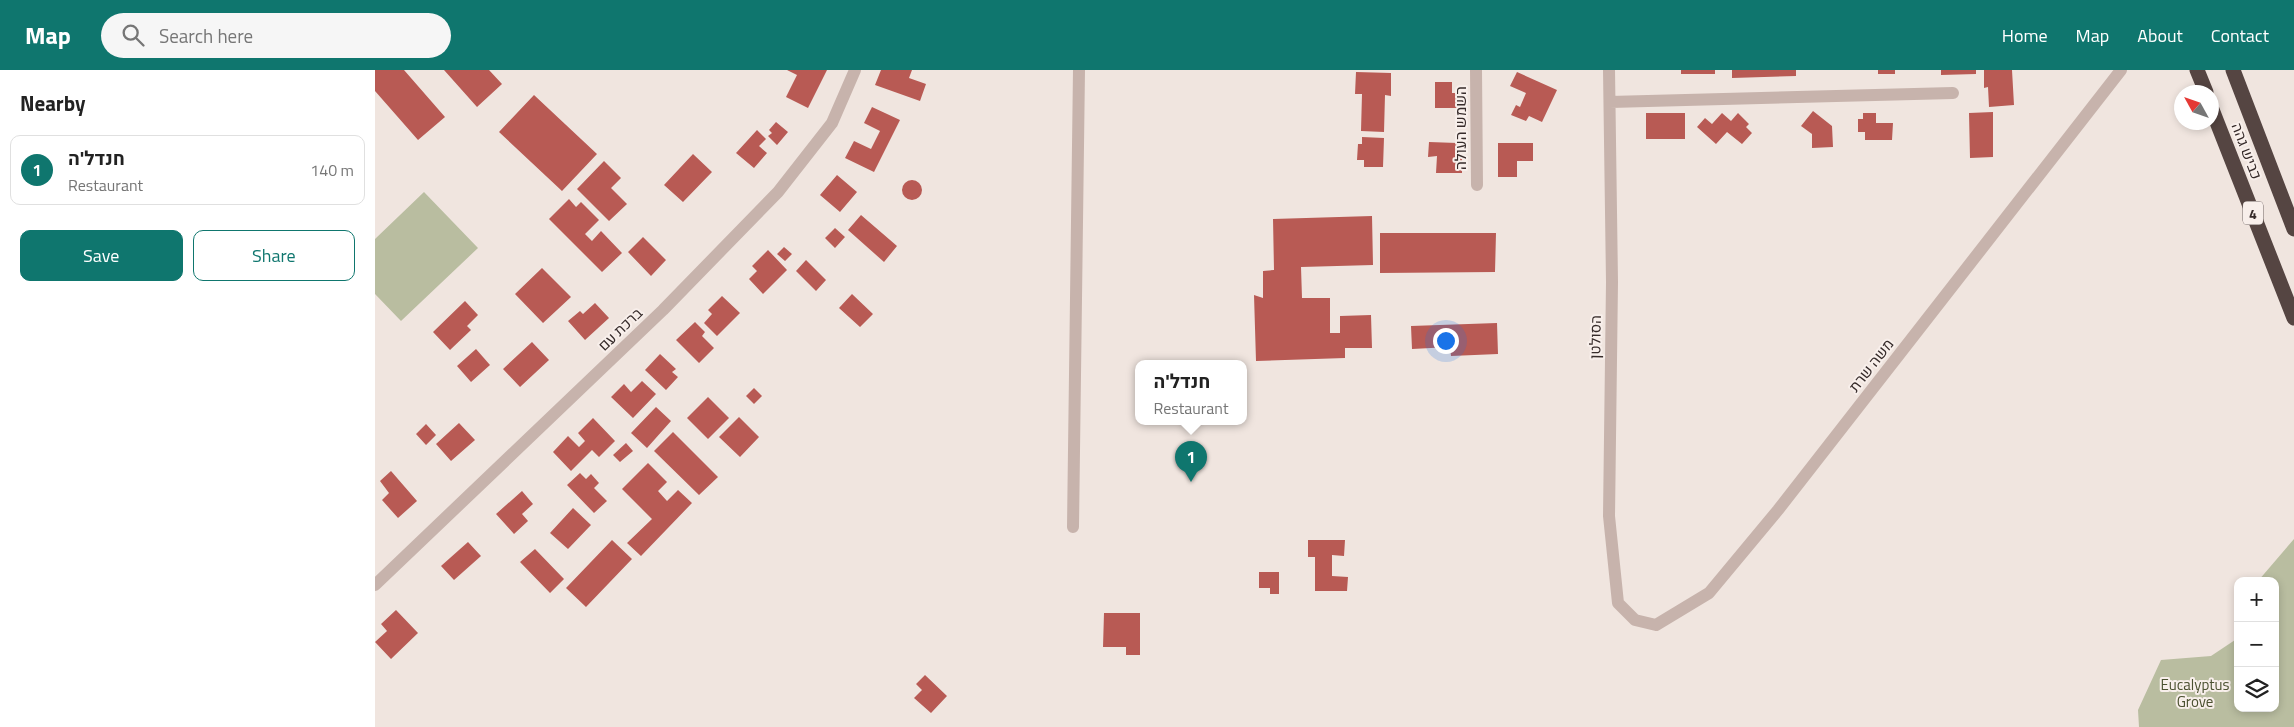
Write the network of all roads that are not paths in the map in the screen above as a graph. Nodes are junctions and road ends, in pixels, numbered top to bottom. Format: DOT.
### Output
graph roads {
  1 [pos="855,70"];
  2 [pos="1079,70"];
  3 [pos="1476,70"];
  4 [pos="1609,70"];
  5 [pos="2121,70"];
  6 [pos="2197,70"];
  7 [pos="2233,70"];
  8 [pos="2203,85"];
  9 [pos="1953,92"];
  10 [pos="1610,102"];
  11 [pos="2219,127"];
  12 [pos="1477,185"];
  13 [pos="2294,228"];
  14 [pos="2294,318"];
  15 [pos="1073,527"];
  16 [pos="375,585"];
  17 [pos="1618,603"];
  1 -- 16 [label="street, ברכת עם"];
  2 -- 15 [label="street"];
  3 -- 12 [label="street, השמש העולה"];
  4 -- 10 [label="street, הסולטן"];
  5 -- 17 [label="street, משה שרת"];
  6 -- 8 [label="highway"];
  7 -- 13 [label="highway, כביש גהה / 4"];
  9 -- 10 [label="street"];
  10 -- 17 [label="street, הסולטן"];
  11 -- 14 [label="highway, כביש גהה / 4"];
}
